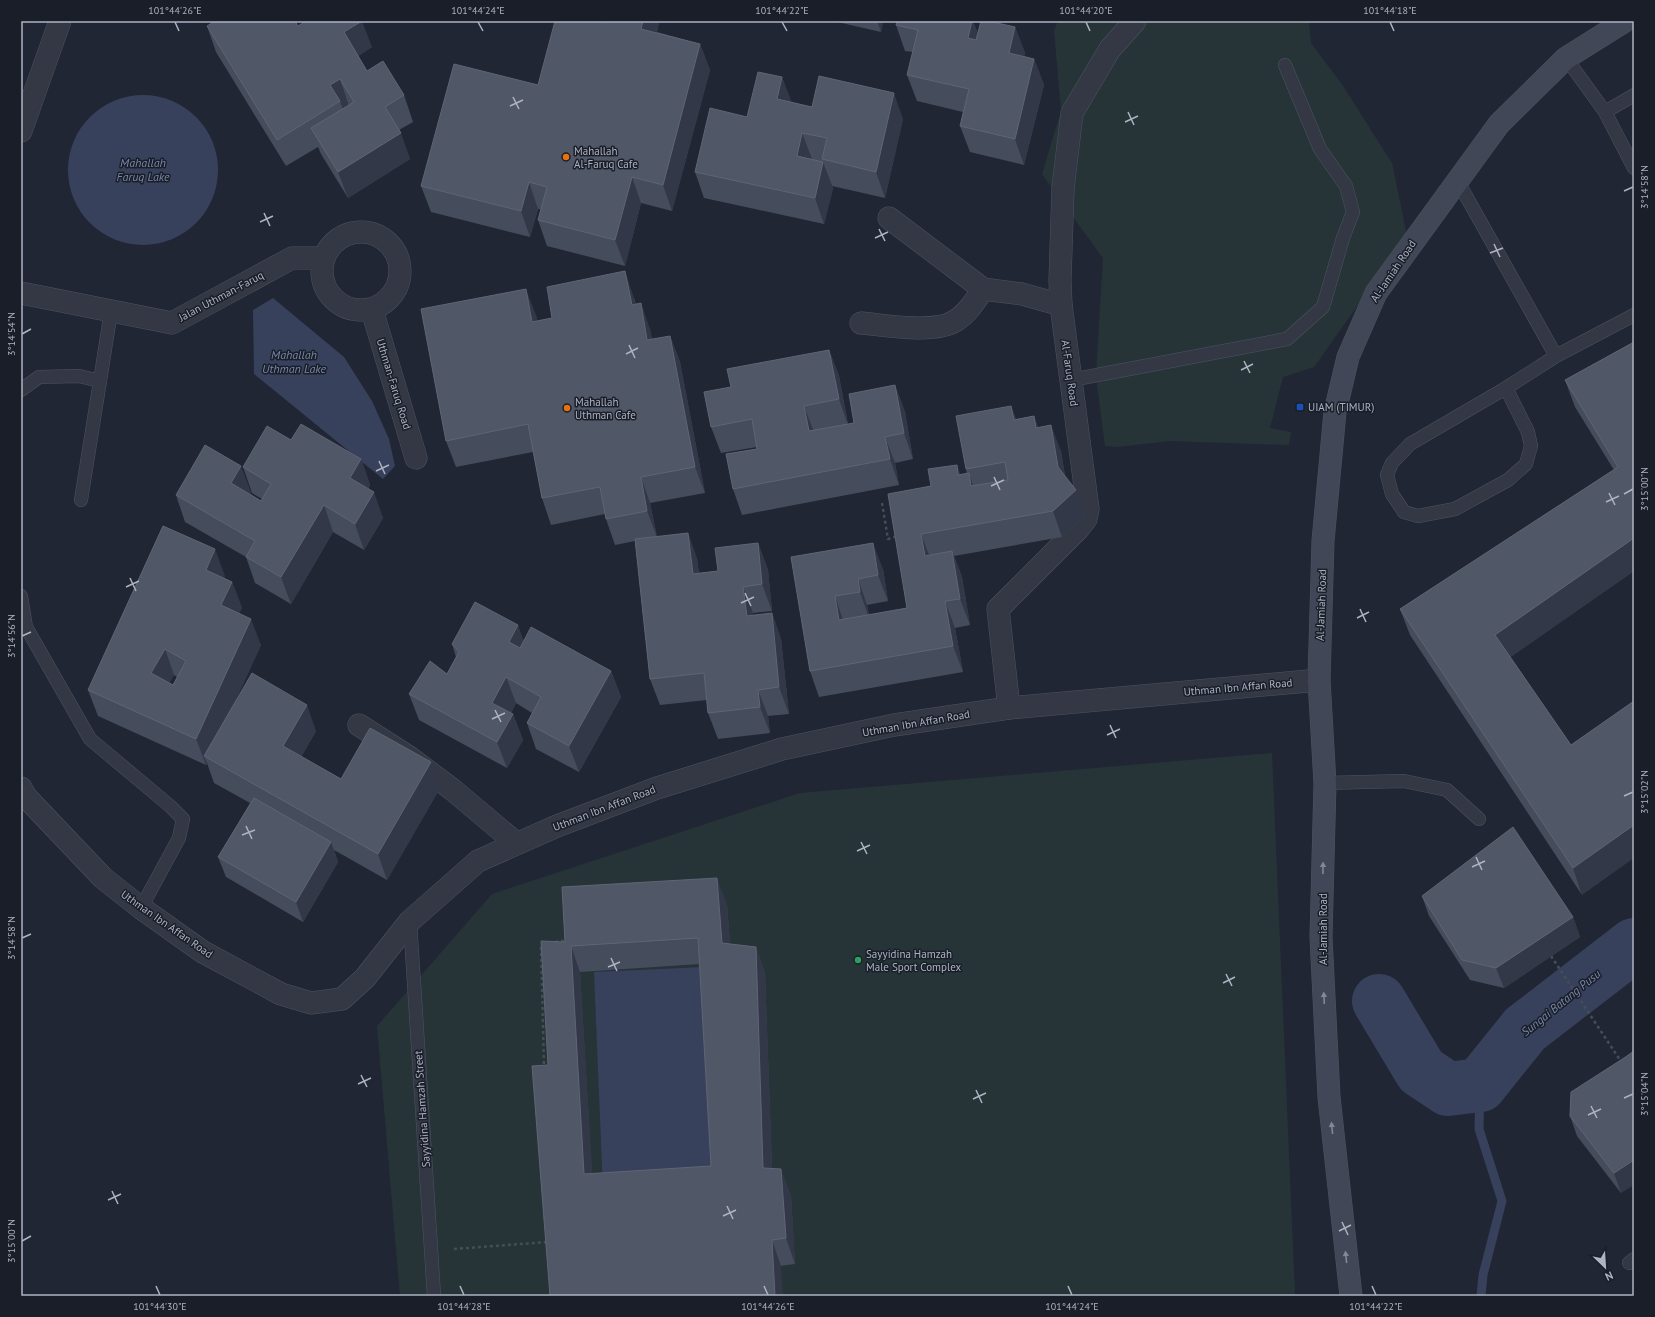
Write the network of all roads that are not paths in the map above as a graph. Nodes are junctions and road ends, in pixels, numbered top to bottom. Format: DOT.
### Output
graph roads {
  1 [pos="60,21"];
  2 [pos="1135,21"];
  3 [pos="1625,21"];
  4 [pos="1566,58"];
  5 [pos="1285,65"];
  6 [pos="1634,95"];
  7 [pos="1605,112"];
  8 [pos="21,131"];
  9 [pos="1634,168"];
  10 [pos="1457,180"];
  11 [pos="889,218"];
  12 [pos="324,258"];
  13 [pos="983,289"];
  14 [pos="21,293"];
  15 [pos="1061,305"];
  16 [pos="372,310"];
  17 [pos="111,311"];
  18 [pos="1634,315"];
  19 [pos="861,323"];
  20 [pos="1556,356"];
  21 [pos="1071,380"];
  22 [pos="100,381"];
  23 [pos="1506,388"];
  24 [pos="21,390"];
  25 [pos="416,458"];
  26 [pos="81,500"];
  27 [pos="21,596"];
  28 [pos="1319,680"];
  29 [pos="1009,708"];
  30 [pos="359,725"];
  31 [pos="1325,783"];
  32 [pos="21,788"];
  33 [pos="1479,819"];
  34 [pos="516,844"];
  35 [pos="141,908"];
  36 [pos="410,921"];
  37 [pos="434,1296"];
  38 [pos="1351,1296"];
  1 -- 8 [label="street"];
  2 -- 15 [label="street, Al-Faruq Road"];
  3 -- 4 [label="street, Al-Jamiah Road"];
  4 -- 7 [label="lane"];
  4 -- 10 [label="street, Al-Jamiah Road"];
  5 -- 21 [label="lane"];
  6 -- 7 [label="lane"];
  7 -- 9 [label="lane"];
  10 -- 20 [label="lane"];
  10 -- 28 [label="street, Al-Jamiah Road"];
  11 -- 13 [label="street"];
  12 -- 16 [label="street"];
  12 -- 16 [label="street"];
  12 -- 17 [label="street, Jalan Uthman-Faruq"];
  13 -- 15 [label="street"];
  13 -- 19 [label="street"];
  14 -- 17 [label="street, Jalan Uthman-Faruq"];
  15 -- 21 [label="street, Al-Faruq Road"];
  16 -- 25 [label="street, Uthman-Faruq Road"];
  17 -- 22 [label="lane"];
  18 -- 20 [label="lane"];
  20 -- 23 [label="lane"];
  21 -- 29 [label="street, Al-Faruq Road"];
  22 -- 24 [label="lane"];
  22 -- 26 [label="lane"];
  23 -- 23 [label="lane"];
  27 -- 35 [label="lane"];
  28 -- 29 [label="street, Uthman Ibn Affan Road"];
  28 -- 31 [label="street, Al-Jamiah Road"];
  29 -- 34 [label="street, Uthman Ibn Affan Road"];
  30 -- 34 [label="street"];
  31 -- 33 [label="lane"];
  38 -- 31 [label="street, Al-Jamiah Road, one-way"];
  32 -- 35 [label="street, Uthman Ibn Affan Road"];
  34 -- 36 [label="street, Uthman Ibn Affan Road"];
  35 -- 36 [label="street, Uthman Ibn Affan Road"];
  36 -- 37 [label="lane, Sayyidina Hamzah Street"];
}
